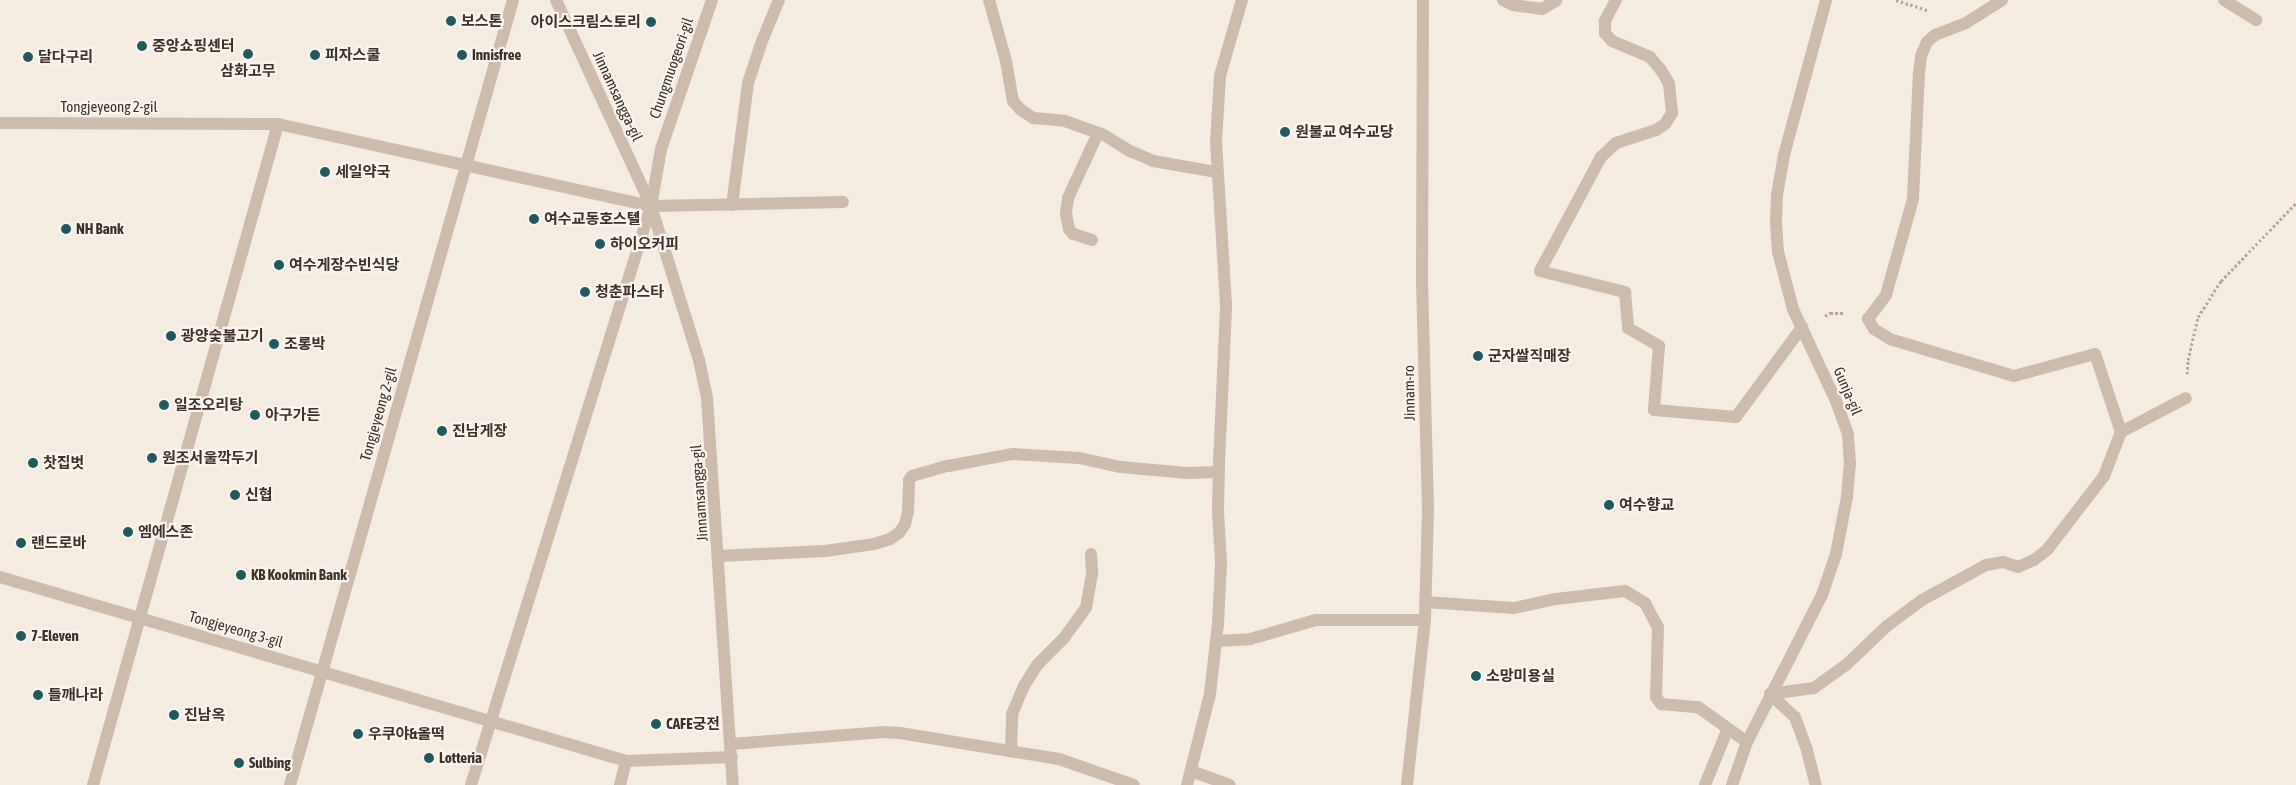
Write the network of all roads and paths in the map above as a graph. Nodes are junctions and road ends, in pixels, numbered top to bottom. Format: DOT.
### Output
graph roads {
  1 [pos="513,0"];
  2 [pos="556,0"];
  3 [pos="712,0"];
  4 [pos="779,0"];
  5 [pos="989,0"];
  6 [pos="1242,0"];
  7 [pos="1423,0"];
  8 [pos="1502,0"];
  9 [pos="1557,0"];
  10 [pos="1616,0"];
  11 [pos="1826,0"];
  12 [pos="2002,0"];
  13 [pos="2224,0"];
  14 [pos="2256,20"];
  15 [pos="0,123"];
  16 [pos="278,124"];
  17 [pos="1098,133"];
  18 [pos="466,166"];
  19 [pos="1217,172"];
  20 [pos="843,202"];
  21 [pos="2296,204"];
  22 [pos="732,205"];
  23 [pos="652,206"];
  24 [pos="1092,240"];
  25 [pos="1868,320"];
  26 [pos="1802,327"];
  27 [pos="2186,398"];
  28 [pos="2121,432"];
  29 [pos="1219,472"];
  30 [pos="1091,554"];
  31 [pos="719,556"];
  32 [pos="0,576"];
  33 [pos="1425,602"];
  34 [pos="140,618"];
  35 [pos="1424,620"];
  36 [pos="1216,642"];
  37 [pos="322,671"];
  38 [pos="1770,694"];
  39 [pos="490,721"];
  40 [pos="1728,728"];
  41 [pos="1747,742"];
  42 [pos="731,744"];
  43 [pos="1010,750"];
  44 [pos="732,757"];
  45 [pos="626,761"];
  46 [pos="1191,771"];
  47 [pos="93,785"];
  48 [pos="290,785"];
  49 [pos="471,785"];
  50 [pos="620,785"];
  51 [pos="733,785"];
  52 [pos="1134,785"];
  53 [pos="1187,785"];
  54 [pos="1230,785"];
  55 [pos="1407,785"];
  56 [pos="1704,785"];
  57 [pos="1732,785"];
  58 [pos="1816,785"];
  1 -- 18 [label="street"];
  2 -- 23 [label="street, Jinnamsangga-gil"];
  3 -- 23 [label="street, Chungmuogeori-gil"];
  4 -- 22 [label="street"];
  5 -- 17 [label="street"];
  6 -- 19 [label="street"];
  7 -- 33 [label="street, Jinnam-ro"];
  8 -- 9 [label="street"];
  10 -- 26 [label="street"];
  11 -- 26 [label="street, Gunja-gil"];
  12 -- 25 [label="street"];
  13 -- 14 [label="street"];
  15 -- 16 [label="street, Tongjeyeong 2-gil"];
  16 -- 18 [label="street, Tongjeyeong 2-gil"];
  16 -- 34 [label="street"];
  17 -- 19 [label="street"];
  17 -- 24 [label="street"];
  18 -- 23 [label="street, Tongjeyeong 2-gil"];
  18 -- 37 [label="street, Tongjeyeong 2-gil"];
  19 -- 29 [label="street"];
  20 -- 22 [label="street, Tongjeyeong 2-gil"];
  21 -- 27 [label="path"];
  22 -- 23 [label="street, Tongjeyeong 2-gil"];
  23 -- 31 [label="street, Jinnamsangga-gil"];
  23 -- 39 [label="street"];
  25 -- 26 [label="path"];
  25 -- 28 [label="street"];
  26 -- 38 [label="street, Gunja-gil"];
  27 -- 28 [label="street"];
  28 -- 38 [label="street"];
  29 -- 31 [label="street"];
  29 -- 36 [label="street"];
  30 -- 43 [label="street"];
  31 -- 42 [label="street, Jinnamsangga-gil"];
  32 -- 34 [label="street, Tongjeyeong 3-gil"];
  33 -- 35 [label="street, Jinnam-ro"];
  33 -- 40 [label="street"];
  34 -- 37 [label="street, Tongjeyeong 3-gil"];
  34 -- 47 [label="street"];
  35 -- 36 [label="street"];
  35 -- 55 [label="street, Jinnam-ro"];
  36 -- 46 [label="street"];
  37 -- 39 [label="street, Tongjeyeong 3-gil"];
  37 -- 48 [label="street"];
  38 -- 41 [label="street, Gunja-gil"];
  38 -- 58 [label="street"];
  39 -- 45 [label="street, Tongjeyeong 3-gil"];
  39 -- 49 [label="street"];
  40 -- 41 [label="street"];
  40 -- 56 [label="street"];
  41 -- 57 [label="street, Gunja-gil"];
  42 -- 43 [label="street"];
  42 -- 44 [label="street, Jinnamsangga-gil"];
  43 -- 52 [label="street"];
  44 -- 45 [label="street, Tongjeyeong 3-gil"];
  44 -- 51 [label="street, Jinnamsangga-gil"];
  45 -- 50 [label="street"];
  46 -- 53 [label="street"];
  46 -- 54 [label="street"];
}
